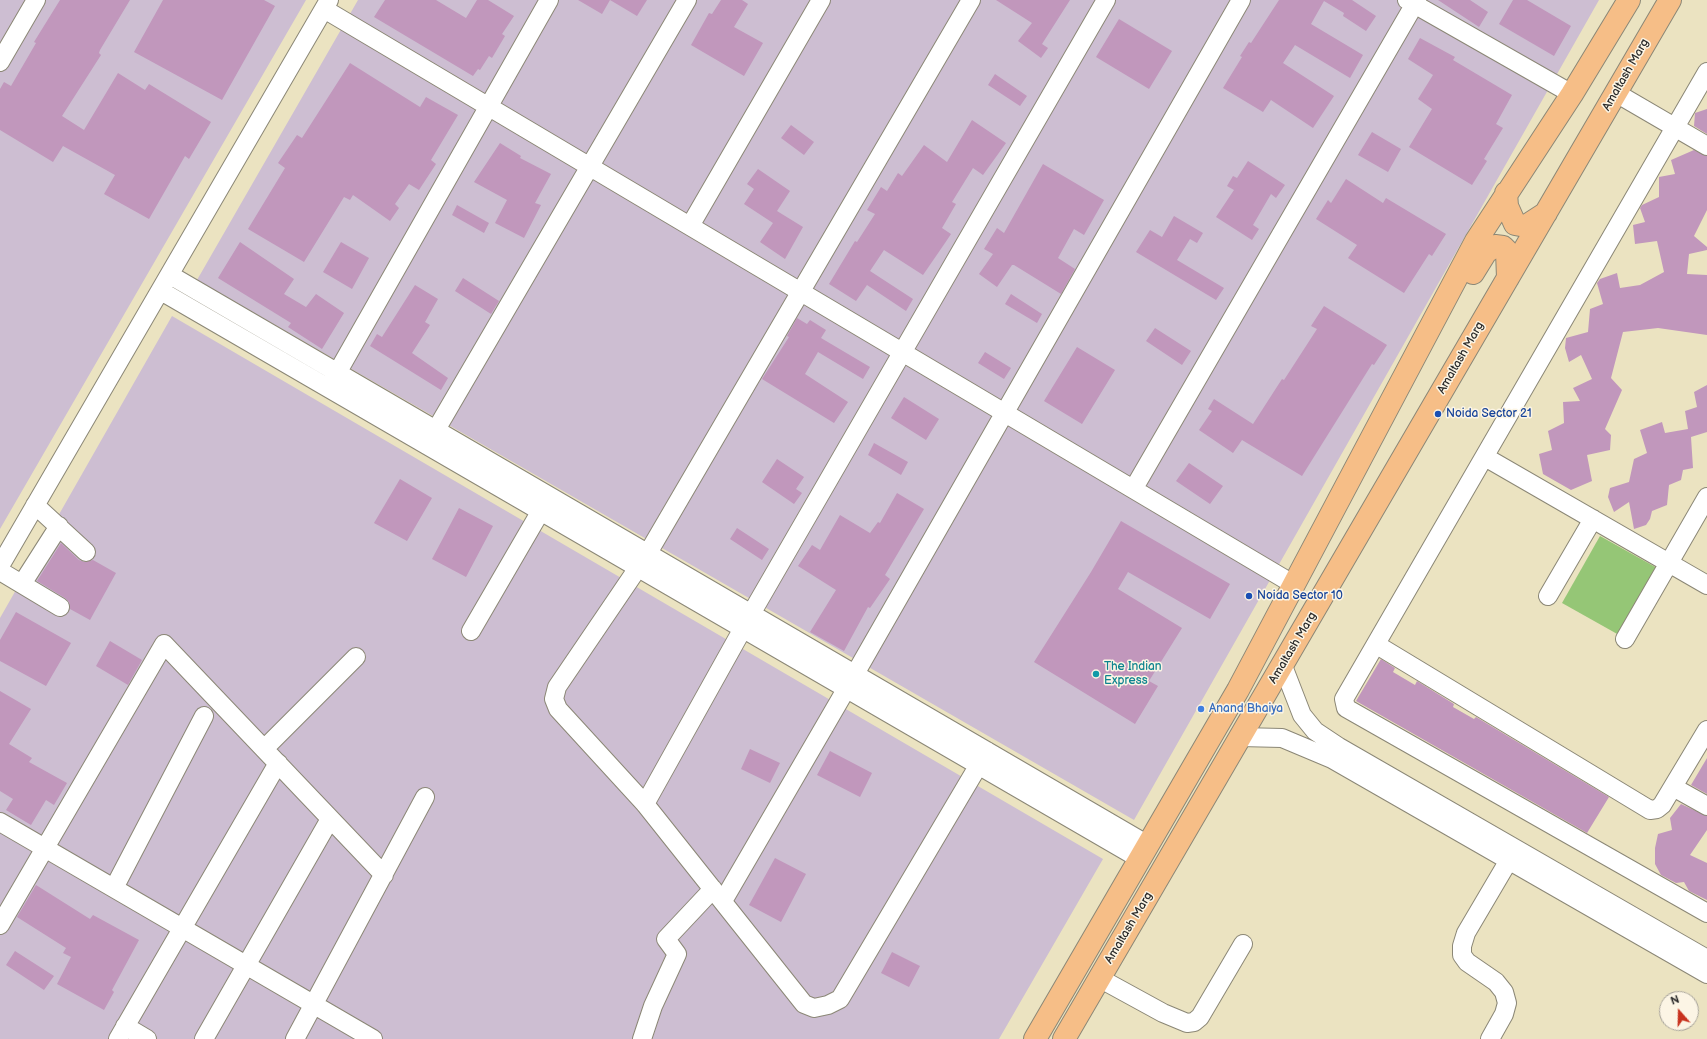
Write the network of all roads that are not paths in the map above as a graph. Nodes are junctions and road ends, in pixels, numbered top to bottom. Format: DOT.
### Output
graph roads {
  1 [pos="36,0"];
  2 [pos="549,0"];
  3 [pos="687,0"];
  4 [pos="820,0"];
  5 [pos="971,0"];
  6 [pos="1106,0"];
  7 [pos="1241,0"];
  8 [pos="1629,0"];
  9 [pos="1670,0"];
  10 [pos="1413,1"];
  11 [pos="327,5"];
  12 [pos="0,62"];
  13 [pos="1707,72"];
  14 [pos="1616,93"];
  15 [pos="1572,94"];
  16 [pos="489,106"];
  17 [pos="1675,127"];
  18 [pos="1707,146"];
  19 [pos="590,166"];
  20 [pos="1506,193"];
  21 [pos="1546,213"];
  22 [pos="690,226"];
  23 [pos="170,275"];
  24 [pos="1508,278"];
  25 [pos="1455,280"];
  26 [pos="161,291"];
  27 [pos="801,291"];
  28 [pos="903,352"];
  29 [pos="338,372"];
  30 [pos="329,388"];
  31 [pos="1005,412"];
  32 [pos="431,437"];
  33 [pos="1485,457"];
  34 [pos="1134,488"];
  35 [pos="1707,497"];
  36 [pos="545,504"];
  37 [pos="36,505"];
  38 [pos="1593,519"];
  39 [pos="59,526"];
  40 [pos="86,552"];
  41 [pos="643,561"];
  42 [pos="1669,563"];
  43 [pos="1,564"];
  44 [pos="22,584"];
  45 [pos="1293,584"];
  46 [pos="1707,585"];
  47 [pos="1548,596"];
  48 [pos="60,607"];
  49 [pos="747,621"];
  50 [pos="471,630"];
  51 [pos="1624,639"];
  52 [pos="1377,645"];
  53 [pos="356,657"];
  54 [pos="1283,666"];
  55 [pos="851,681"];
  56 [pos="204,716"];
  57 [pos="1304,720"];
  58 [pos="1707,730"];
  59 [pos="1240,737"];
  60 [pos="1289,740"];
  61 [pos="264,750"];
  62 [pos="983,758"];
  63 [pos="278,764"];
  64 [pos="1673,787"];
  65 [pos="425,797"];
  66 [pos="1417,800"];
  67 [pos="645,804"];
  68 [pos="1707,806"];
  69 [pos="330,819"];
  70 [pos="0,822"];
  71 [pos="44,848"];
  72 [pos="1144,852"];
  73 [pos="1509,860"];
  74 [pos="384,875"];
  75 [pos="114,888"];
  76 [pos="718,895"];
  77 [pos="1707,913"];
  78 [pos="0,925"];
  79 [pos="182,928"];
  80 [pos="1243,944"];
  81 [pos="1707,959"];
  82 [pos="246,965"];
  83 [pos="1707,974"];
  84 [pos="1099,978"];
  85 [pos="314,1005"];
  86 [pos="122,1032"];
  87 [pos="147,1039"];
  88 [pos="204,1039"];
  89 [pos="294,1039"];
  90 [pos="373,1039"];
  91 [pos="642,1039"];
  92 [pos="1035,1039"];
  93 [pos="1064,1039"];
  94 [pos="1490,1039"];
  1 -- 12 [label="street"];
  2 -- 16 [label="street"];
  3 -- 19 [label="street"];
  4 -- 22 [label="street"];
  5 -- 27 [label="street"];
  6 -- 28 [label="street"];
  7 -- 31 [label="street"];
  8 -- 15 [label="main road, Amaltash Marg"];
  9 -- 14 [label="main road, Amaltash Marg"];
  10 -- 15 [label="street"];
  10 -- 34 [label="street"];
  11 -- 16 [label="street"];
  11 -- 23 [label="street"];
  13 -- 17 [label="street"];
  14 -- 17 [label="street"];
  14 -- 21 [label="main road, Amaltash Marg"];
  15 -- 20 [label="main road, Amaltash Marg"];
  16 -- 19 [label="street"];
  16 -- 29 [label="street"];
  17 -- 18 [label="street"];
  17 -- 33 [label="street"];
  19 -- 22 [label="street"];
  19 -- 32 [label="street"];
  20 -- 21 [label="main road, Amaltash Marg"];
  20 -- 25 [label="main road, Amaltash Marg"];
  21 -- 24 [label="main road, Amaltash Marg"];
  22 -- 27 [label="street"];
  23 -- 26 [label="street"];
  23 -- 29 [label="street"];
  24 -- 25 [label="main road"];
  24 -- 54 [label="main road, Amaltash Marg"];
  25 -- 45 [label="main road, Amaltash Marg"];
  26 -- 30 [label="street"];
  26 -- 37 [label="street"];
  27 -- 28 [label="street"];
  27 -- 41 [label="street"];
  28 -- 31 [label="street"];
  28 -- 49 [label="street"];
  29 -- 30 [label="street"];
  29 -- 32 [label="street"];
  30 -- 32 [label="street"];
  31 -- 34 [label="street"];
  31 -- 55 [label="street"];
  32 -- 36 [label="street"];
  33 -- 38 [label="street"];
  33 -- 52 [label="street"];
  34 -- 45 [label="street"];
  35 -- 42 [label="street"];
  36 -- 41 [label="street"];
  36 -- 50 [label="street"];
  37 -- 39 [label="street"];
  37 -- 43 [label="street"];
  38 -- 42 [label="street"];
  38 -- 47 [label="street"];
  39 -- 40 [label="street"];
  39 -- 44 [label="street"];
  41 -- 49 [label="street"];
  41 -- 67 [label="street"];
  42 -- 46 [label="street"];
  42 -- 51 [label="street"];
  43 -- 44 [label="street"];
  44 -- 48 [label="street"];
  45 -- 72 [label="main road, Amaltash Marg"];
  49 -- 55 [label="street"];
  49 -- 67 [label="street"];
  52 -- 64 [label="street"];
  52 -- 77 [label="street"];
  53 -- 61 [label="street"];
  54 -- 57 [label="street"];
  54 -- 59 [label="main road, Amaltash Marg"];
  55 -- 62 [label="street"];
  55 -- 76 [label="street"];
  56 -- 75 [label="street"];
  57 -- 60 [label="street"];
  57 -- 66 [label="street"];
  58 -- 64 [label="street"];
  59 -- 60 [label="street"];
  59 -- 84 [label="main road, Amaltash Marg"];
  60 -- 66 [label="street"];
  61 -- 63 [label="street"];
  61 -- 71 [label="street"];
  62 -- 72 [label="street"];
  62 -- 76 [label="street"];
  63 -- 69 [label="street"];
  63 -- 79 [label="street"];
  64 -- 68 [label="street"];
  65 -- 74 [label="street"];
  66 -- 73 [label="street"];
  66 -- 81 [label="street"];
  67 -- 76 [label="street"];
  69 -- 74 [label="street"];
  69 -- 82 [label="street"];
  70 -- 71 [label="street"];
  71 -- 75 [label="street"];
  71 -- 78 [label="street"];
  72 -- 92 [label="main road, Amaltash Marg"];
  73 -- 83 [label="street"];
  73 -- 94 [label="street"];
  74 -- 85 [label="street"];
  75 -- 79 [label="street"];
  76 -- 91 [label="street"];
  79 -- 82 [label="street"];
  79 -- 86 [label="street"];
  80 -- 84 [label="street"];
  82 -- 85 [label="street"];
  82 -- 88 [label="street"];
  84 -- 93 [label="main road, Amaltash Marg"];
  85 -- 89 [label="street"];
  85 -- 90 [label="street"];
  86 -- 87 [label="street"];
}
